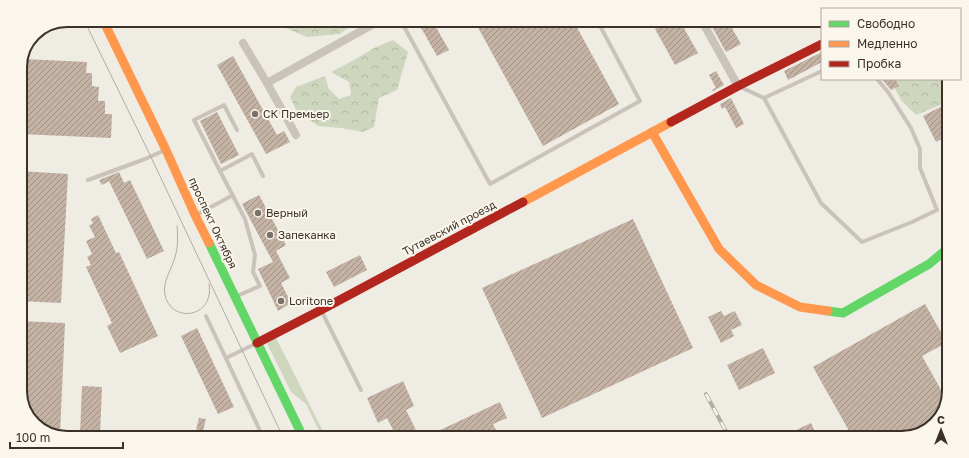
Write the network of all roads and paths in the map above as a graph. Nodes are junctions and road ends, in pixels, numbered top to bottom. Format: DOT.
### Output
graph roads {
  1 [pos="106,27"];
  2 [pos="368,27"];
  3 [pos="404,27"];
  4 [pos="601,27"];
  5 [pos="705,27"];
  6 [pos="243,43"];
  7 [pos="821,44"];
  8 [pos="821,71"];
  9 [pos="878,80"];
  10 [pos="267,84"];
  11 [pos="738,86"];
  12 [pos="764,98"];
  13 [pos="237,130"];
  14 [pos="652,132"];
  15 [pos="296,135"];
  16 [pos="166,150"];
  17 [pos="220,171"];
  18 [pos="263,176"];
  19 [pos="88,180"];
  20 [pos="233,195"];
  21 [pos="195,215"];
  22 [pos="942,253"];
  23 [pos="235,297"];
  24 [pos="321,310"];
  25 [pos="206,316"];
  26 [pos="257,343"];
  27 [pos="226,358"];
  28 [pos="361,390"];
  29 [pos="260,431"];
  30 [pos="300,431"];
  1 -- 16 [label="street, проспект Октября"];
  2 -- 10 [label="street"];
  3 -- 4 [label="lane"];
  5 -- 11 [label="street"];
  6 -- 10 [label="street"];
  7 -- 11 [label="street, Тутаевский проезд"];
  8 -- 12 [label="lane"];
  9 -- 12 [label="lane"];
  10 -- 15 [label="street"];
  11 -- 12 [label="lane"];
  11 -- 14 [label="street, Тутаевский проезд"];
  13 -- 17 [label="lane"];
  14 -- 22 [label="street"];
  14 -- 24 [label="street, Тутаевский проезд"];
  16 -- 19 [label="lane"];
  16 -- 21 [label="street, проспект Октября"];
  17 -- 18 [label="lane"];
  17 -- 20 [label="lane"];
  20 -- 21 [label="lane"];
  20 -- 23 [label="lane"];
  21 -- 23 [label="street, проспект Октября"];
  23 -- 26 [label="street, проспект Октября"];
  24 -- 26 [label="street, Тутаевский проезд"];
  24 -- 28 [label="lane"];
  25 -- 27 [label="lane"];
  26 -- 27 [label="lane"];
  26 -- 30 [label="street, проспект Октября"];
  27 -- 29 [label="lane"];
}
